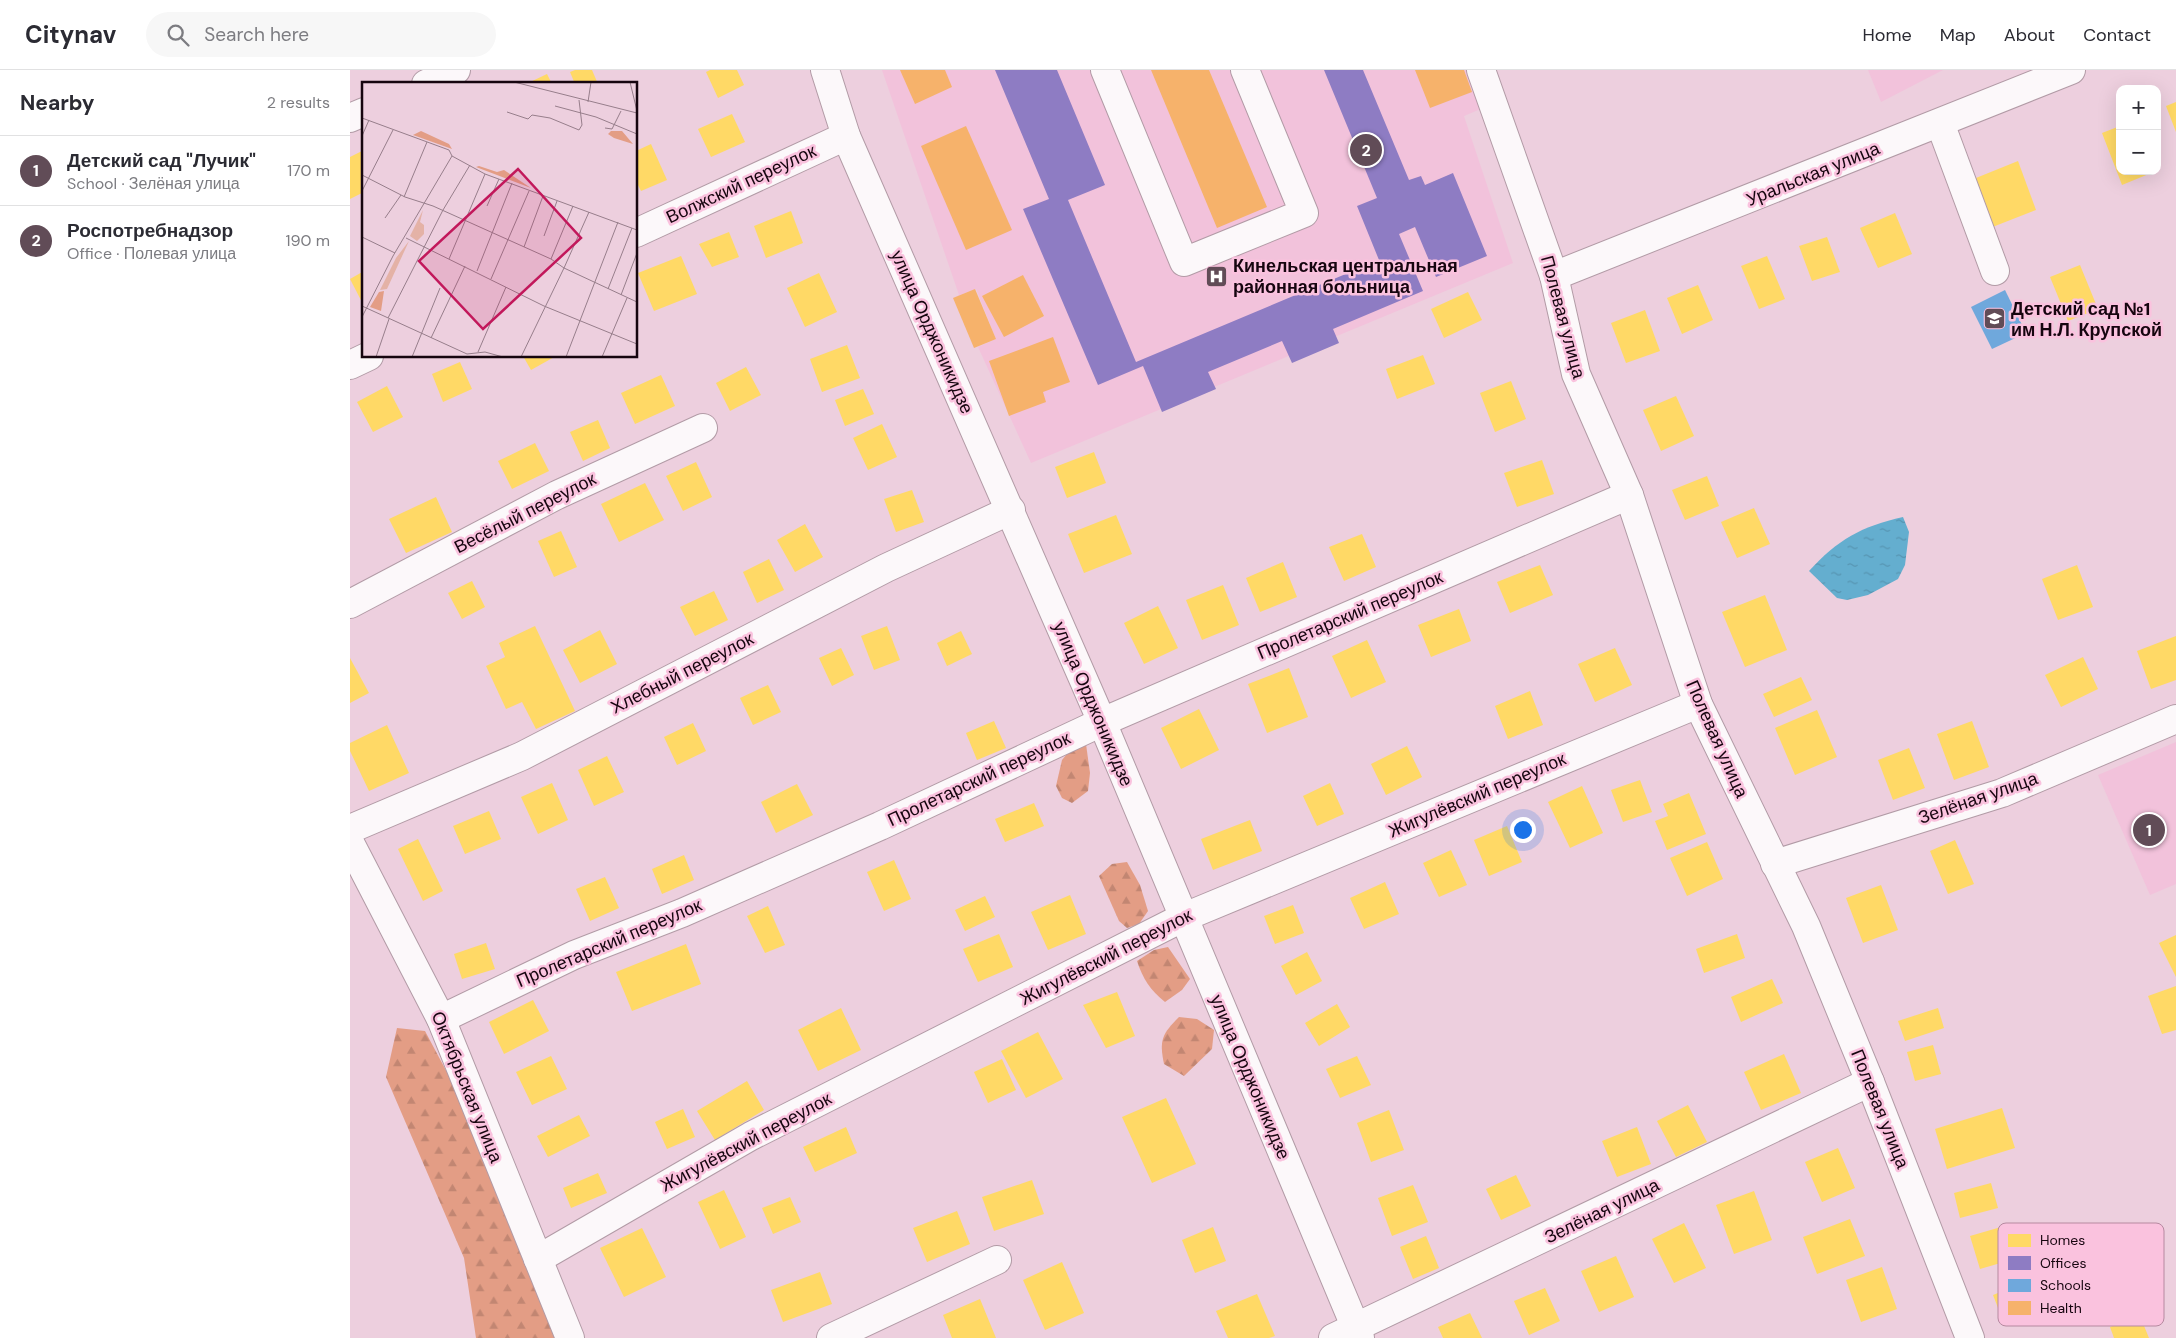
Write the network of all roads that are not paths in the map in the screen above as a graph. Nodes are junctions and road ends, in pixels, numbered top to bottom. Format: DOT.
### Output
graph roads {
  1 [pos="456,70"];
  2 [pos="825,70"];
  3 [pos="1105,70"];
  4 [pos="1245,70"];
  5 [pos="1481,70"];
  6 [pos="2071,70"];
  7 [pos="430,82"];
  8 [pos="362,113"];
  9 [pos="350,118"];
  10 [pos="1940,123"];
  11 [pos="846,136"];
  12 [pos="638,232"];
  13 [pos="1995,271"];
  14 [pos="1554,276"];
  15 [pos="365,358"];
  16 [pos="350,365"];
  17 [pos="703,428"];
  18 [pos="1630,495"];
  19 [pos="1011,510"];
  20 [pos="350,604"];
  21 [pos="1698,704"];
  22 [pos="2176,719"];
  23 [pos="1102,722"];
  24 [pos="350,828"];
  25 [pos="350,843"];
  26 [pos="1775,864"];
  27 [pos="1182,918"];
  28 [pos="441,1019"];
  29 [pos="1870,1082"];
  30 [pos="538,1259"];
  31 [pos="997,1260"];
  32 [pos="1350,1335"];
  33 [pos="570,1338"];
  34 [pos="831,1338"];
  35 [pos="1970,1338"];
  1 -- 7 [label="street"];
  2 -- 11 [label="street, улица Орджоникидзе"];
  3 -- 4 [label="street"];
  5 -- 14 [label="street, Полевая улица"];
  6 -- 10 [label="street, Уральская улица"];
  8 -- 9 [label="street"];
  10 -- 13 [label="street"];
  10 -- 14 [label="street, Уральская улица"];
  11 -- 12 [label="street, Волжский переулок"];
  11 -- 19 [label="street, улица Орджоникидзе"];
  14 -- 18 [label="street, Полевая улица"];
  15 -- 16 [label="street"];
  17 -- 20 [label="street, Весёлый переулок"];
  18 -- 21 [label="street, Полевая улица"];
  18 -- 23 [label="street, Пролетарский переулок"];
  19 -- 23 [label="street, улица Орджоникидзе"];
  19 -- 24 [label="street, Хлебный переулок"];
  21 -- 26 [label="street, Полевая улица"];
  21 -- 27 [label="street, Жигулёвский переулок"];
  22 -- 26 [label="street, Зелёная улица"];
  23 -- 27 [label="street, улица Орджоникидзе"];
  23 -- 28 [label="street, Пролетарский переулок"];
  25 -- 28 [label="street, Октябрьская улица"];
  26 -- 29 [label="street, Полевая улица"];
  27 -- 30 [label="street, Жигулёвский переулок"];
  27 -- 32 [label="street, улица Орджоникидзе"];
  28 -- 30 [label="street, Октябрьская улица"];
  29 -- 32 [label="street, Зелёная улица"];
  29 -- 35 [label="street, Полевая улица"];
  30 -- 33 [label="street, Октябрьская улица"];
  31 -- 34 [label="street"];
}
